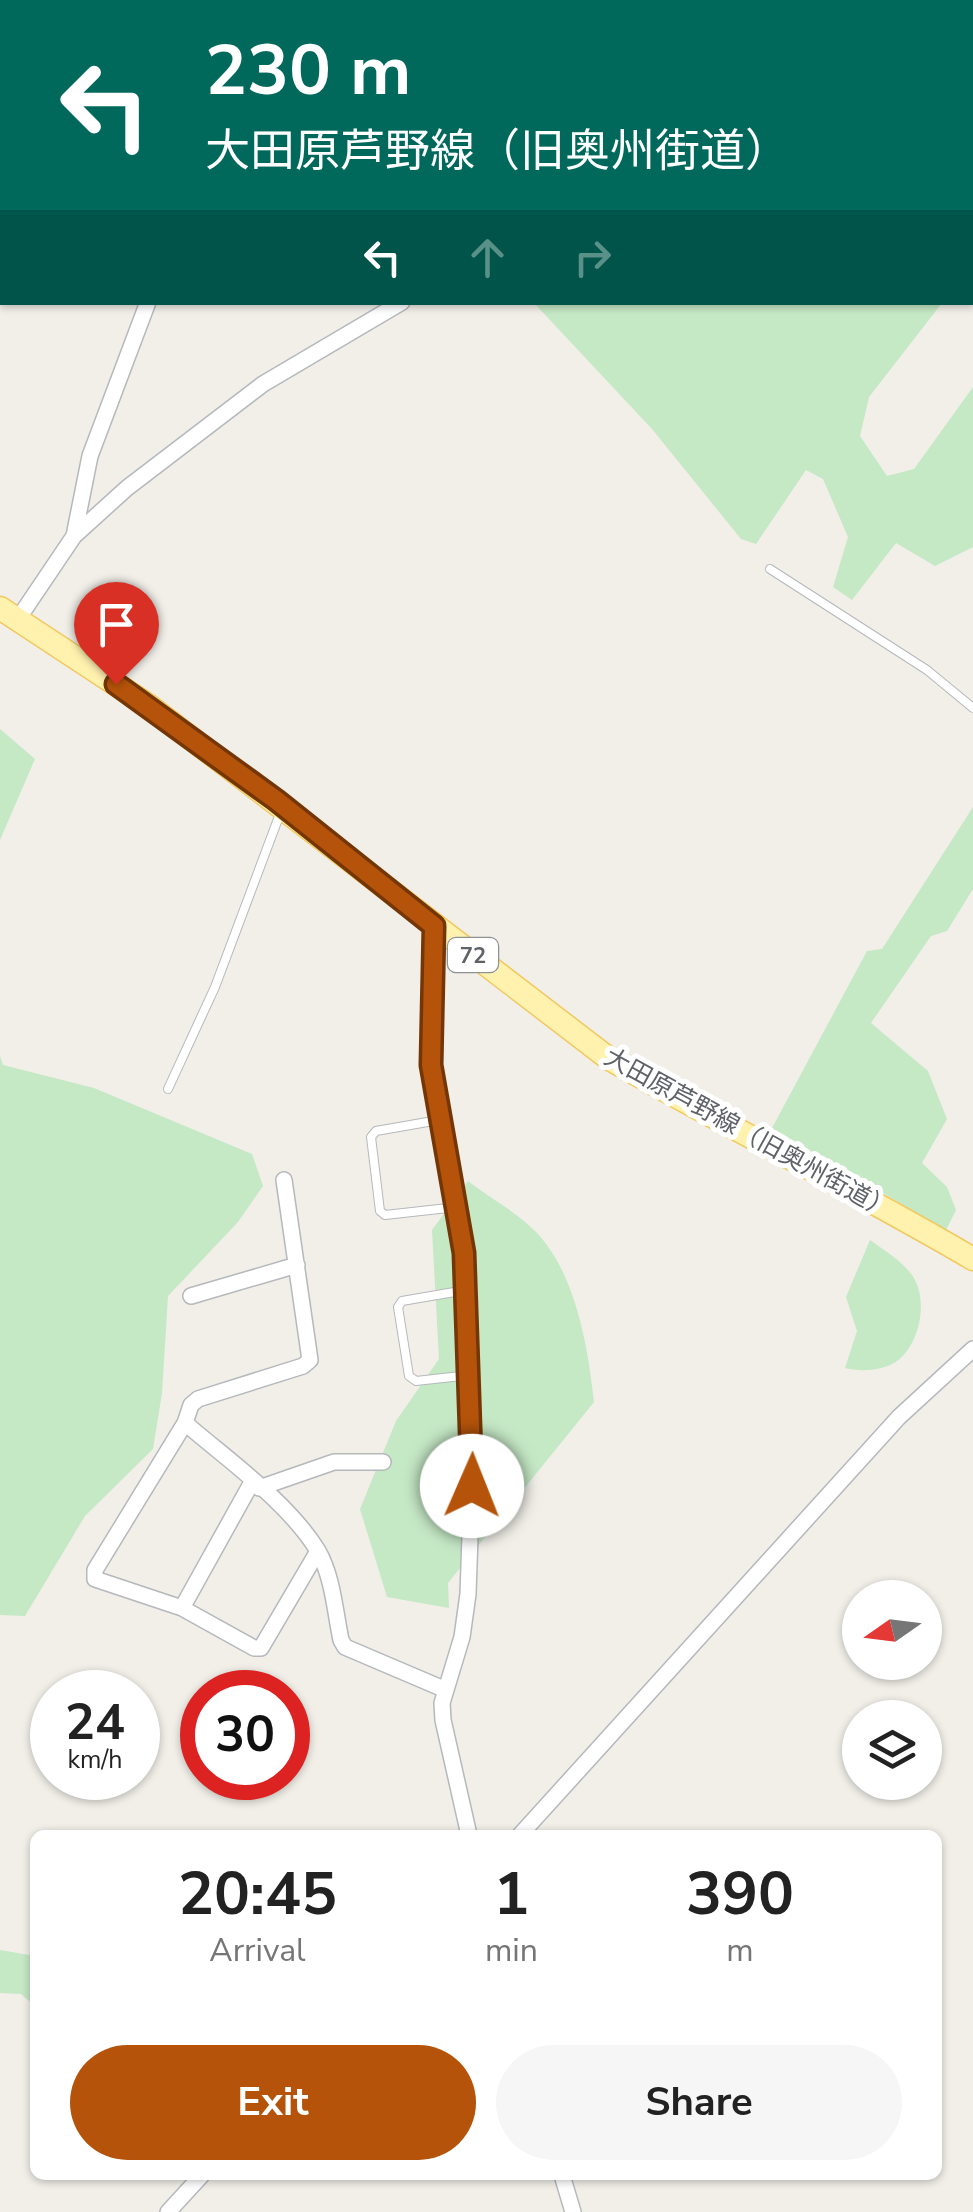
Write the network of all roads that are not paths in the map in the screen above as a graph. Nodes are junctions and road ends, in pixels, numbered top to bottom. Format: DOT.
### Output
graph roads {
  1 [pos="147,305"];
  2 [pos="397,305"];
  3 [pos="74,536"];
  4 [pos="770,568"];
  5 [pos="9,614"];
  6 [pos="973,708"];
  7 [pos="283,806"];
  8 [pos="434,926"];
  9 [pos="168,1089"];
  10 [pos="441,1120"];
  11 [pos="284,1180"];
  12 [pos="457,1207"];
  13 [pos="973,1259"];
  14 [pos="297,1265"];
  15 [pos="466,1290"];
  16 [pos="191,1296"];
  17 [pos="973,1349"];
  18 [pos="470,1375"];
  19 [pos="185,1423"];
  20 [pos="383,1462"];
  21 [pos="255,1485"];
  22 [pos="318,1551"];
  23 [pos="182,1608"];
  24 [pos="446,1690"];
  25 [pos="468,1830"];
  26 [pos="525,1830"];
  27 [pos="197,2180"];
  28 [pos="563,2180"];
  29 [pos="168,2212"];
  30 [pos="573,2212"];
  1 -- 3 [label="street"];
  2 -- 3 [label="street"];
  3 -- 5 [label="street"];
  4 -- 6 [label="lane"];
  5 -- 7 [label="main road, 大田原芦野線（旧奥州街道） / 72"];
  7 -- 8 [label="main road, 大田原芦野線（旧奥州街道） / 72"];
  7 -- 9 [label="lane"];
  8 -- 10 [label="street"];
  8 -- 13 [label="main road, 大田原芦野線（旧奥州街道） / 72"];
  10 -- 12 [label="street"];
  10 -- 12 [label="lane"];
  11 -- 14 [label="street"];
  12 -- 15 [label="street"];
  14 -- 16 [label="street"];
  14 -- 19 [label="street"];
  15 -- 18 [label="street"];
  15 -- 18 [label="lane"];
  17 -- 26 [label="street"];
  18 -- 24 [label="street"];
  19 -- 21 [label="street"];
  19 -- 23 [label="street"];
  20 -- 21 [label="street"];
  21 -- 22 [label="street"];
  21 -- 23 [label="street"];
  22 -- 23 [label="street"];
  22 -- 24 [label="street"];
  24 -- 25 [label="street"];
  27 -- 29 [label="street"];
  28 -- 30 [label="street"];
}
